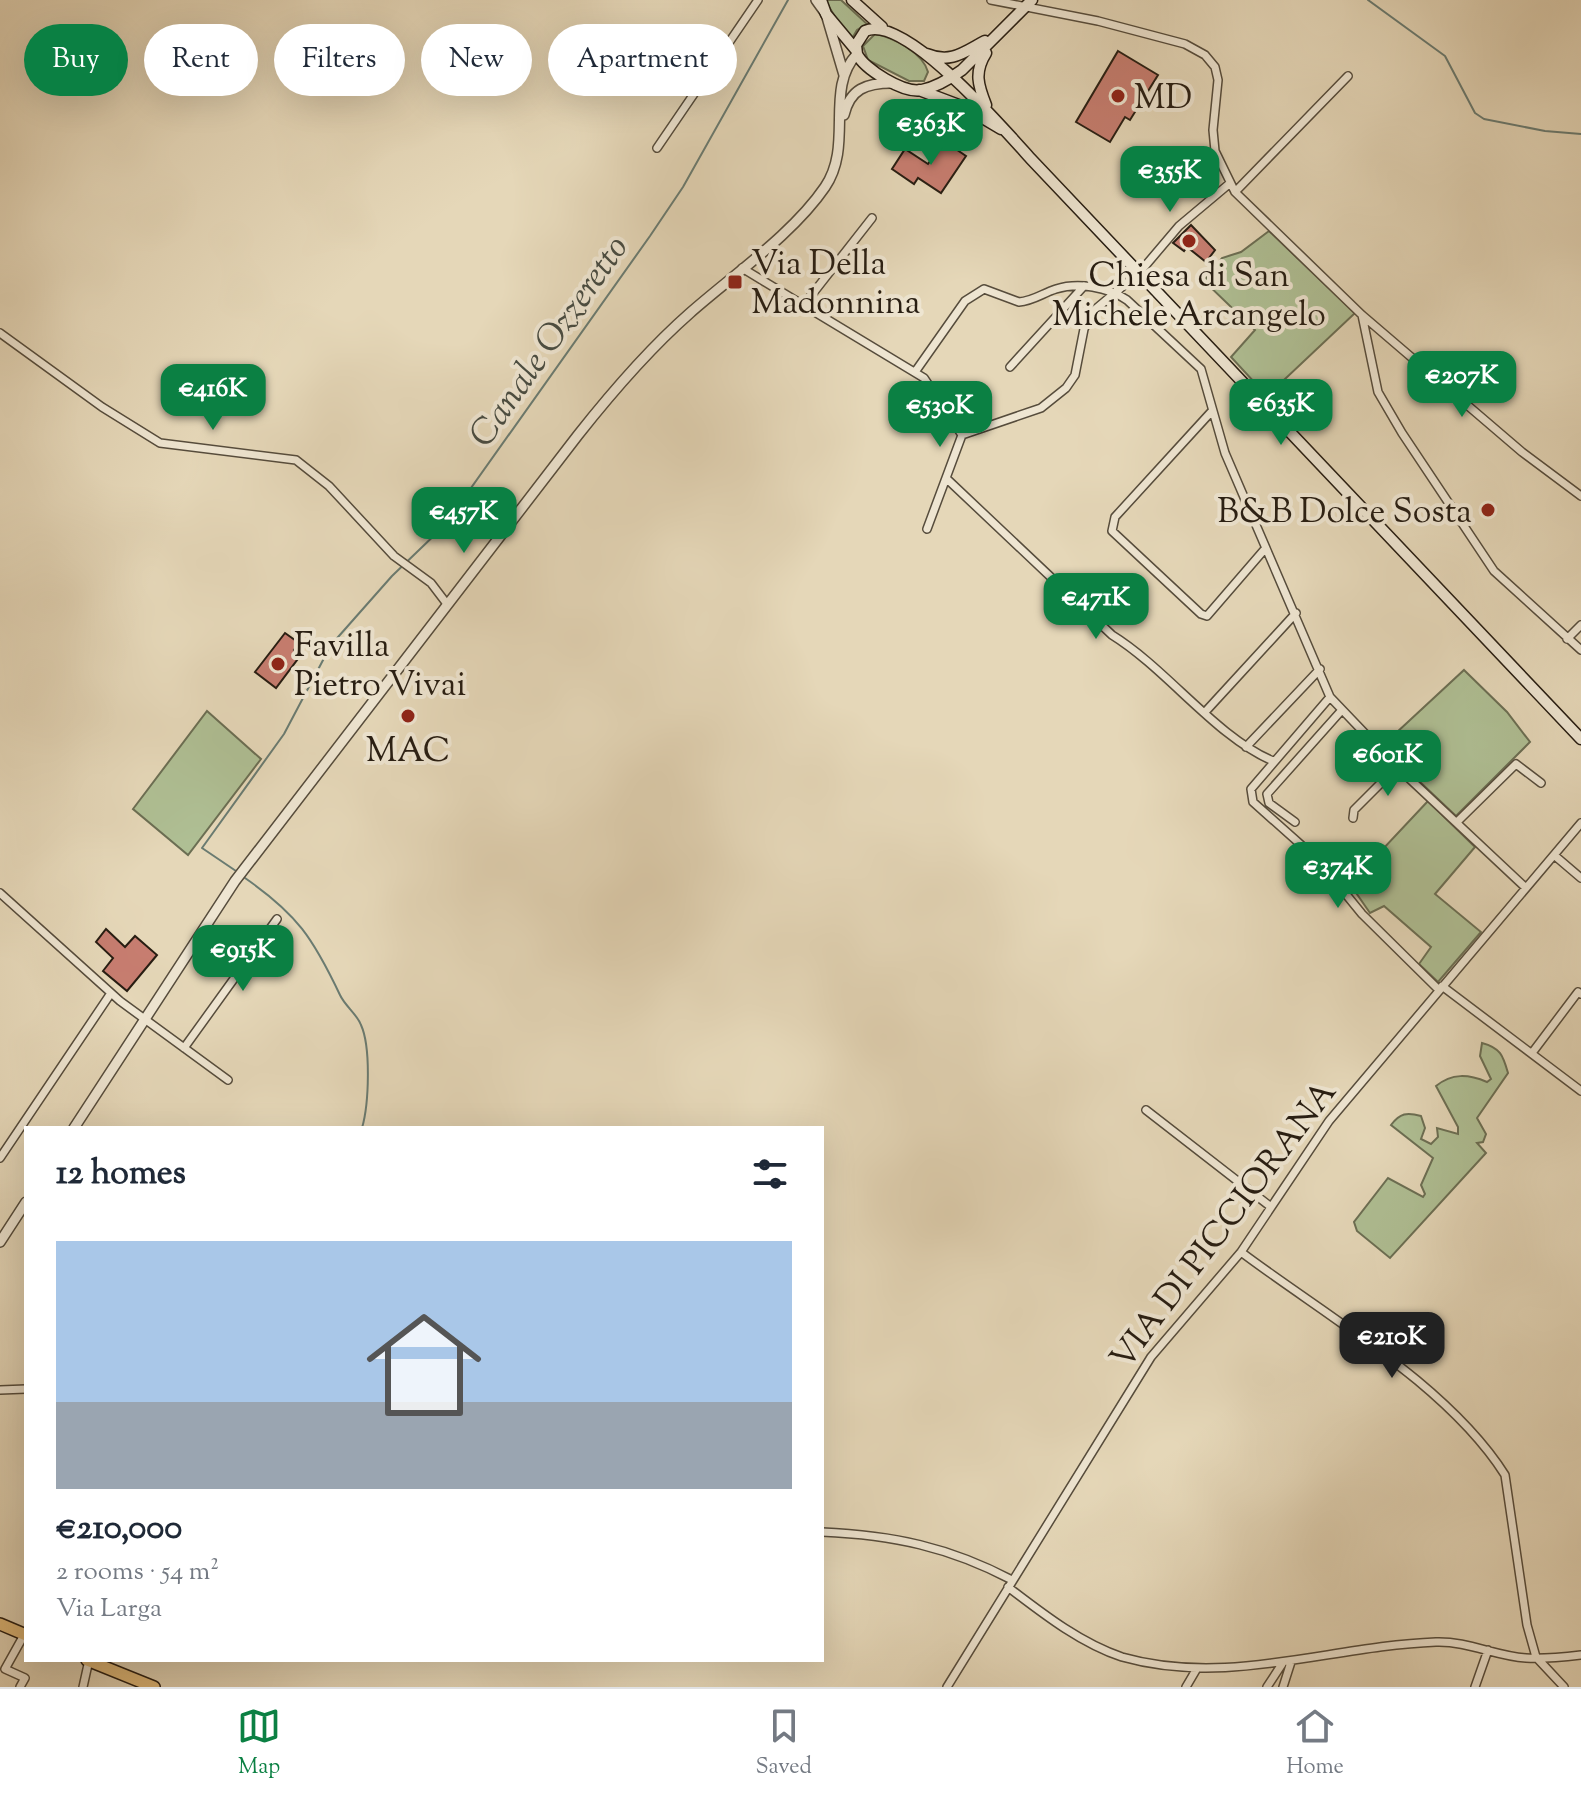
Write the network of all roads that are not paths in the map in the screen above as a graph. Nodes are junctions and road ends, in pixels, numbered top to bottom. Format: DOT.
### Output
graph roads {
  1 [pos="758,0"];
  2 [pos="818,0"];
  3 [pos="991,0"];
  4 [pos="1029,2"];
  5 [pos="854,3"];
  6 [pos="826,14"];
  7 [pos="884,28"];
  8 [pos="997,34"];
  9 [pos="856,52"];
  10 [pos="926,53"];
  11 [pos="934,64"];
  12 [pos="844,75"];
  13 [pos="1348,76"];
  14 [pos="951,78"];
  15 [pos="896,83"];
  16 [pos="924,88"];
  17 [pos="988,108"];
  18 [pos="841,131"];
  19 [pos="1006,132"];
  20 [pos="657,148"];
  21 [pos="1229,184"];
  22 [pos="1235,192"];
  23 [pos="872,218"];
  24 [pos="742,268"];
  25 [pos="1140,272"];
  26 [pos="1084,286"];
  27 [pos="1116,293"];
  28 [pos="803,306"];
  29 [pos="1362,315"];
  30 [pos="1,336"];
  31 [pos="1010,367"];
  32 [pos="915,372"];
  33 [pos="1212,411"];
  34 [pos="962,435"];
  35 [pos="947,479"];
  36 [pos="1581,496"];
  37 [pos="927,529"];
  38 [pos="1264,550"];
  39 [pos="447,604"];
  40 [pos="1296,613"];
  41 [pos="1581,625"];
  42 [pos="1567,639"];
  43 [pos="1581,650"];
  44 [pos="1320,669"];
  45 [pos="1330,697"];
  46 [pos="1206,711"];
  47 [pos="1341,711"];
  48 [pos="1581,739"];
  49 [pos="1246,747"];
  50 [pos="1273,761"];
  51 [pos="1397,767"];
  52 [pos="1541,783"];
  53 [pos="1353,818"];
  54 [pos="1458,821"];
  55 [pos="1295,822"];
  56 [pos="1581,823"];
  57 [pos="1554,855"];
  58 [pos="1581,878"];
  59 [pos="1526,888"];
  60 [pos="0,893"];
  61 [pos="277,919"];
  62 [pos="1440,988"];
  63 [pos="111,993"];
  64 [pos="1581,994"];
  65 [pos="144,1019"];
  66 [pos="184,1048"];
  67 [pos="1532,1053"];
  68 [pos="228,1080"];
  69 [pos="1581,1091"];
  70 [pos="1146,1110"];
  71 [pos="75,1126"];
  72 [pos="0,1158"];
  73 [pos="24,1205"];
  74 [pos="1271,1207"];
  75 [pos="0,1242"];
  76 [pos="1241,1252"];
  77 [pos="24,1389"];
  78 [pos="0,1390"];
  79 [pos="824,1532"];
  80 [pos="1010,1583"];
  81 [pos="0,1624"];
  82 [pos="22,1634"];
  83 [pos="1488,1650"];
  84 [pos="1581,1655"];
  85 [pos="1536,1657"];
  86 [pos="88,1662"];
  87 [pos="93,1662"];
  88 [pos="1291,1662"];
  89 [pos="1282,1664"];
  90 [pos="1196,1670"];
  91 [pos="20,1687"];
  92 [pos="83,1687"];
  93 [pos="154,1687"];
  94 [pos="947,1687"];
  95 [pos="1186,1687"];
  96 [pos="1267,1687"];
  97 [pos="1283,1687"];
  98 [pos="1475,1687"];
  99 [pos="1564,1687"];
  1 -- 20 [label="street"];
  2 -- 6 [label="main road"];
  3 -- 4 [label="street"];
  4 -- 8 [label="main road"];
  4 -- 21 [label="street"];
  5 -- 7 [label="main road"];
  6 -- 9 [label="main road"];
  6 -- 12 [label="street"];
  7 -- 9 [label="main road"];
  7 -- 10 [label="main road"];
  8 -- 10 [label="main road"];
  8 -- 14 [label="main road"];
  8 -- 17 [label="main road"];
  9 -- 12 [label="street"];
  9 -- 15 [label="main road"];
  10 -- 11 [label="main road"];
  11 -- 14 [label="main road"];
  11 -- 16 [label="main road"];
  12 -- 18 [label="street"];
  13 -- 22 [label="street"];
  14 -- 16 [label="main road"];
  14 -- 17 [label="main road"];
  15 -- 16 [label="main road"];
  15 -- 18 [label="street"];
  16 -- 19 [label="main road"];
  17 -- 19 [label="main road"];
  18 -- 24 [label="street"];
  19 -- 25 [label="main road"];
  21 -- 22 [label="street"];
  21 -- 25 [label="street"];
  22 -- 29 [label="street"];
  23 -- 28 [label="street"];
  24 -- 28 [label="street"];
  24 -- 39 [label="street"];
  25 -- 27 [label="street"];
  25 -- 48 [label="main road"];
  26 -- 27 [label="street"];
  26 -- 31 [label="street"];
  26 -- 32 [label="street"];
  27 -- 33 [label="street"];
  27 -- 34 [label="street"];
  28 -- 32 [label="street"];
  29 -- 36 [label="street"];
  29 -- 42 [label="street"];
  30 -- 39 [label="street"];
  32 -- 34 [label="street"];
  33 -- 38 [label="street"];
  33 -- 38 [label="street"];
  34 -- 35 [label="street"];
  35 -- 37 [label="street"];
  35 -- 46 [label="street"];
  38 -- 40 [label="street"];
  39 -- 65 [label="street"];
  40 -- 44 [label="street"];
  40 -- 46 [label="street"];
  41 -- 42 [label="street"];
  42 -- 43 [label="street"];
  44 -- 45 [label="street"];
  44 -- 49 [label="street"];
  45 -- 47 [label="street"];
  45 -- 50 [label="street"];
  46 -- 49 [label="street"];
  47 -- 51 [label="street"];
  47 -- 55 [label="street"];
  49 -- 50 [label="street"];
  50 -- 62 [label="street"];
  51 -- 53 [label="street"];
  51 -- 54 [label="street"];
  52 -- 54 [label="street"];
  54 -- 59 [label="street"];
  56 -- 57 [label="street, VIA DI PICCIORANA"];
  57 -- 58 [label="street"];
  57 -- 59 [label="street, VIA DI PICCIORANA"];
  59 -- 62 [label="street, VIA DI PICCIORANA"];
  60 -- 63 [label="street"];
  61 -- 66 [label="street"];
  62 -- 67 [label="street"];
  62 -- 74 [label="street, VIA DI PICCIORANA"];
  63 -- 65 [label="street"];
  63 -- 72 [label="street"];
  64 -- 67 [label="street"];
  65 -- 66 [label="street"];
  65 -- 71 [label="street"];
  66 -- 68 [label="street"];
  67 -- 69 [label="street"];
  70 -- 74 [label="street"];
  73 -- 75 [label="street"];
  74 -- 76 [label="street, VIA DI PICCIORANA"];
  76 -- 80 [label="street, VIA DI PICCIORANA"];
  76 -- 85 [label="street"];
  77 -- 78 [label="street"];
  79 -- 80 [label="street"];
  80 -- 90 [label="street"];
  80 -- 94 [label="street, VIA DI PICCIORANA"];
  81 -- 82 [label="main road"];
  82 -- 91 [label="street"];
  83 -- 85 [label="street"];
  83 -- 88 [label="street"];
  83 -- 98 [label="street"];
  84 -- 85 [label="street"];
  85 -- 99 [label="street"];
  86 -- 92 [label="street"];
  87 -- 93 [label="main road"];
  88 -- 89 [label="street"];
  88 -- 97 [label="street"];
  89 -- 90 [label="street"];
  89 -- 96 [label="street"];
  90 -- 95 [label="street"];
}
